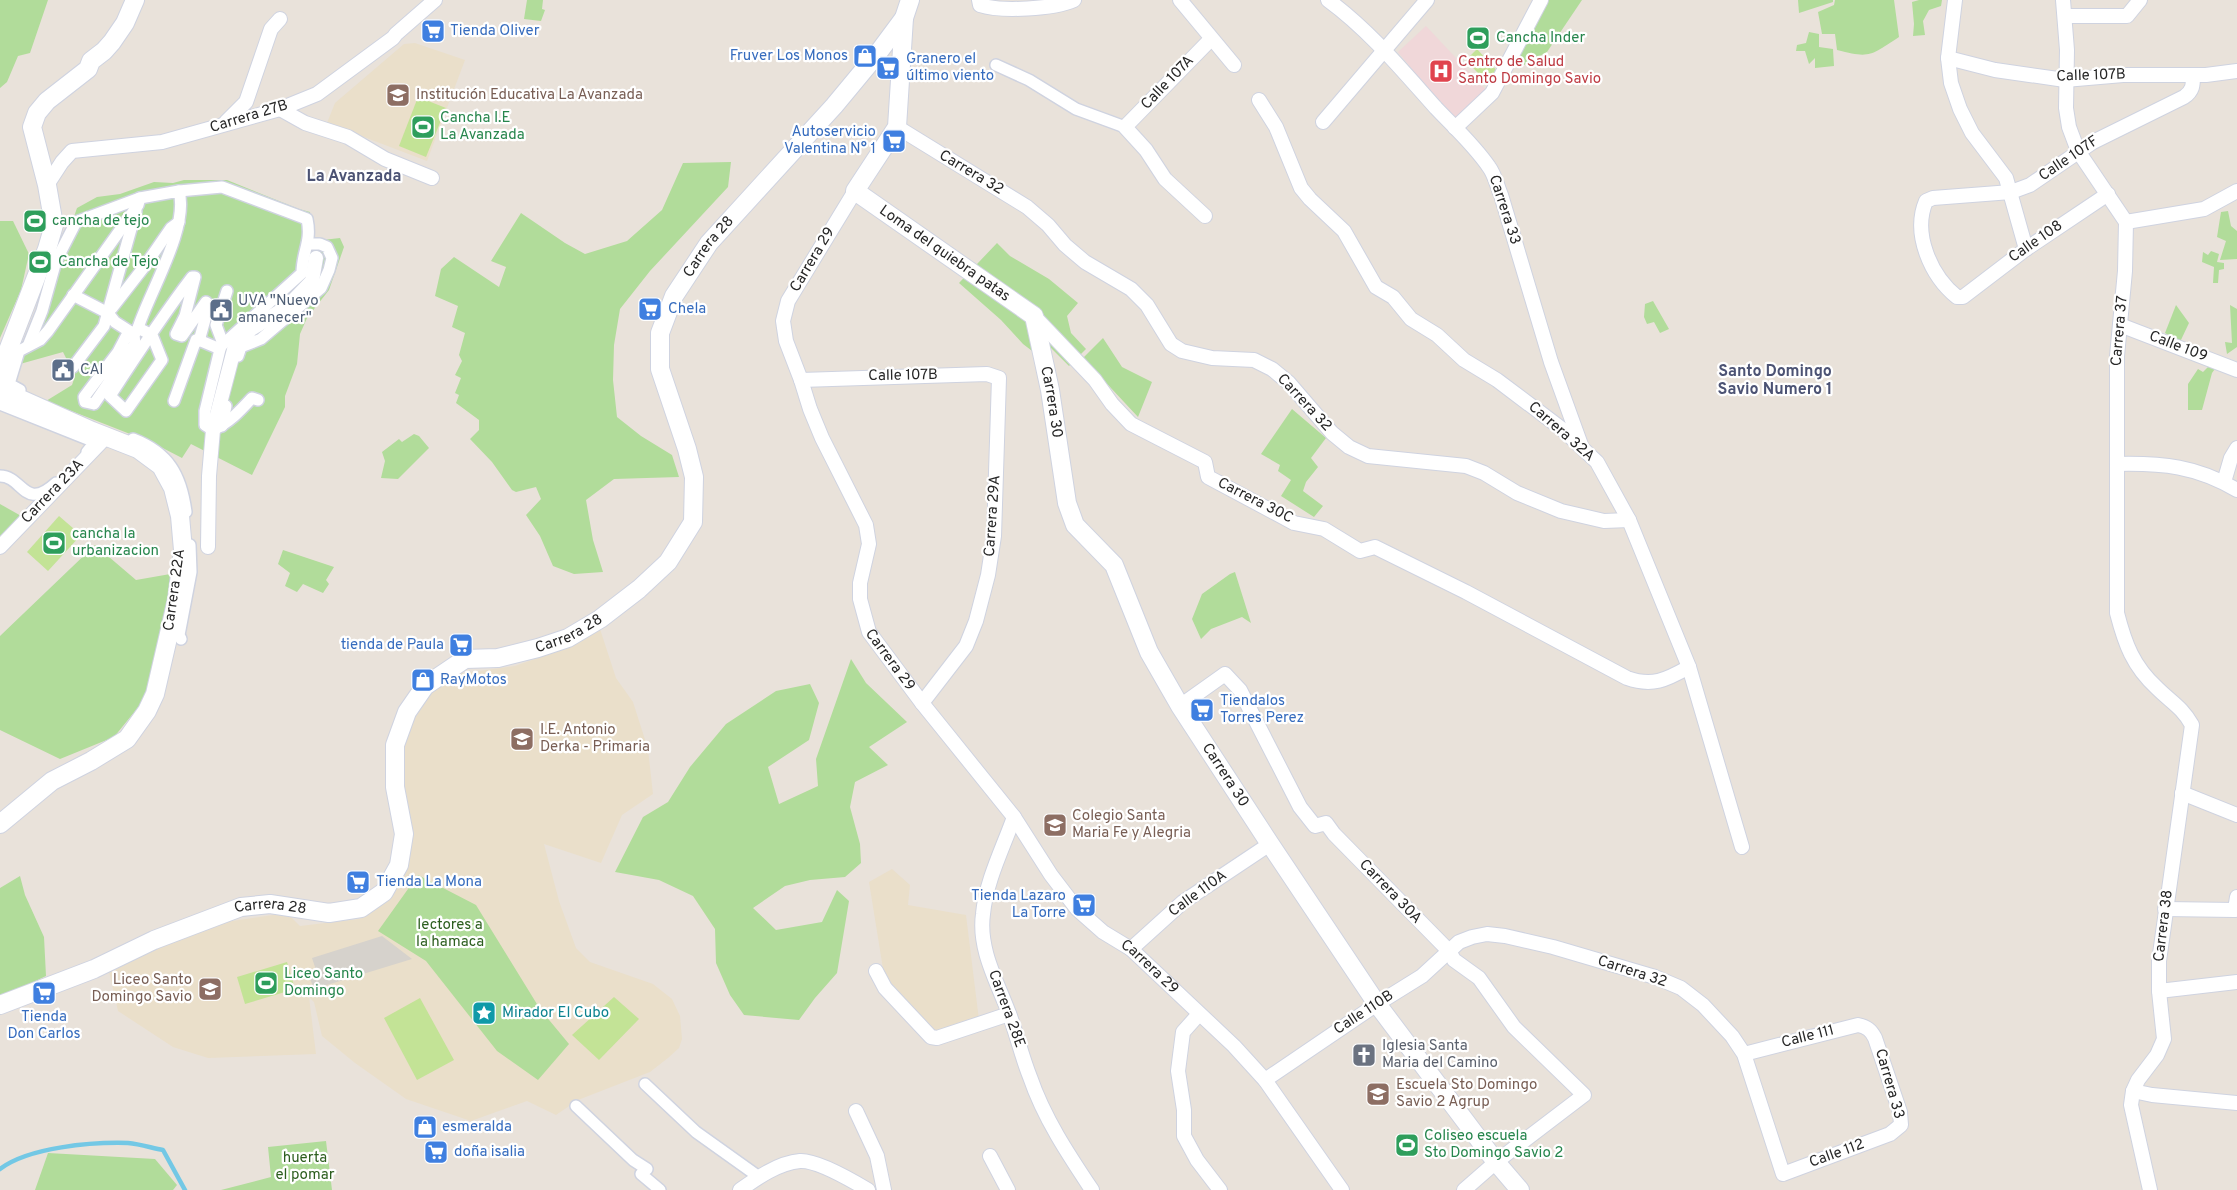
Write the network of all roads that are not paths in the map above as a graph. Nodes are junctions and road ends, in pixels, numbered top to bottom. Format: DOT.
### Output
graph roads {
  1 [pos="135,0"];
  2 [pos="435,0"];
  3 [pos="910,0"];
  4 [pos="1074,0"];
  5 [pos="1180,0"];
  6 [pos="1328,0"];
  7 [pos="1427,0"];
  8 [pos="1541,0"];
  9 [pos="1955,0"];
  10 [pos="2064,0"];
  11 [pos="2140,0"];
  12 [pos="980,2"];
  13 [pos="2066,16"];
  14 [pos="904,18"];
  15 [pos="280,20"];
  16 [pos="1211,39"];
  17 [pos="1384,51"];
  18 [pos="1948,58"];
  19 [pos="996,65"];
  20 [pos="1234,65"];
  21 [pos="2237,71"];
  22 [pos="2193,75"];
  23 [pos="2065,80"];
  24 [pos="1259,100"];
  25 [pos="280,109"];
  26 [pos="1323,122"];
  27 [pos="224,124"];
  28 [pos="896,127"];
  29 [pos="1125,127"];
  30 [pos="1455,128"];
  31 [pos="2078,151"];
  32 [pos="432,178"];
  33 [pos="47,185"];
  34 [pos="855,190"];
  35 [pos="2237,190"];
  36 [pos="179,191"];
  37 [pos="2011,192"];
  38 [pos="2108,194"];
  39 [pos="139,201"];
  40 [pos="1205,216"];
  41 [pos="180,221"];
  42 [pos="2126,222"];
  43 [pos="309,244"];
  44 [pos="2026,249"];
  45 [pos="316,258"];
  46 [pos="227,291"];
  47 [pos="1967,294"];
  48 [pos="73,295"];
  49 [pos="108,313"];
  50 [pos="1034,316"];
  51 [pos="2120,325"];
  52 [pos="138,328"];
  53 [pos="152,335"];
  54 [pos="198,340"];
  55 [pos="28,346"];
  56 [pos="220,348"];
  57 [pos="73,367"];
  58 [pos="2237,370"];
  59 [pos="0,371"];
  60 [pos="801,380"];
  61 [pos="0,382"];
  62 [pos="1000,383"];
  63 [pos="174,400"];
  64 [pos="258,400"];
  65 [pos="0,404"];
  66 [pos="218,428"];
  67 [pos="106,437"];
  68 [pos="1582,446"];
  69 [pos="2237,448"];
  70 [pos="2117,464"];
  71 [pos="0,476"];
  72 [pos="2224,482"];
  73 [pos="2237,490"];
  74 [pos="1629,520"];
  75 [pos="0,547"];
  76 [pos="208,547"];
  77 [pos="181,638"];
  78 [pos="1689,667"];
  79 [pos="2143,673"];
  80 [pos="922,703"];
  81 [pos="1180,706"];
  82 [pos="2182,793"];
  83 [pos="2237,815"];
  84 [pos="1014,817"];
  85 [pos="0,824"];
  86 [pos="1270,844"];
  87 [pos="1742,847"];
  88 [pos="2236,904"];
  89 [pos="2166,909"];
  90 [pos="1454,947"];
  91 [pos="1131,949"];
  92 [pos="876,971"];
  93 [pos="2237,982"];
  94 [pos="2159,990"];
  95 [pos="1377,1004"];
  96 [pos="0,1005"];
  97 [pos="1009,1014"];
  98 [pos="1199,1014"];
  99 [pos="1871,1030"];
  100 [pos="1744,1054"];
  101 [pos="1265,1080"];
  102 [pos="646,1084"];
  103 [pos="2133,1091"];
  104 [pos="2237,1103"];
  105 [pos="576,1106"];
  106 [pos="856,1111"];
  107 [pos="1890,1134"];
  108 [pos="990,1156"];
  109 [pos="1496,1162"];
  110 [pos="1783,1174"];
  111 [pos="759,1176"];
  112 [pos="660,1190"];
  113 [pos="740,1190"];
  114 [pos="868,1190"];
  115 [pos="884,1190"];
  116 [pos="1008,1190"];
  117 [pos="1092,1190"];
  118 [pos="1220,1190"];
  119 [pos="1342,1190"];
  120 [pos="1464,1190"];
  121 [pos="1520,1190"];
  122 [pos="2150,1190"];
  1 -- 33 [label="street"];
  2 -- 25 [label="street, Carrera 27B"];
  3 -- 14 [label="street, Carrera 28"];
  4 -- 12 [label="street"];
  5 -- 16 [label="street"];
  6 -- 17 [label="street, Carrera 33"];
  7 -- 17 [label="street"];
  8 -- 30 [label="street"];
  9 -- 18 [label="street"];
  10 -- 13 [label="street"];
  11 -- 13 [label="street"];
  13 -- 23 [label="street"];
  14 -- 28 [label="street, Carrera 29"];
  14 -- 96 [label="street, Carrera 28"];
  15 -- 27 [label="street"];
  16 -- 20 [label="street"];
  16 -- 29 [label="street, Calle 107A"];
  17 -- 26 [label="street"];
  17 -- 30 [label="street, Carrera 33"];
  18 -- 23 [label="street, Calle 107B"];
  18 -- 37 [label="street"];
  19 -- 29 [label="street"];
  21 -- 22 [label="street, Calle 107B"];
  22 -- 23 [label="street, Calle 107B"];
  22 -- 31 [label="street, Calle 107F"];
  23 -- 31 [label="street"];
  24 -- 68 [label="street, Carrera 32A"];
  25 -- 27 [label="street, Carrera 27B"];
  25 -- 32 [label="street"];
  27 -- 33 [label="street, Carrera 27B"];
  28 -- 34 [label="street, Carrera 29"];
  28 -- 74 [label="street, Carrera 32"];
  29 -- 40 [label="street"];
  30 -- 68 [label="street, Carrera 33"];
  31 -- 37 [label="street, Calle 107F"];
  31 -- 38 [label="street"];
  33 -- 59 [label="street"];
  34 -- 50 [label="street, Loma del quiebra patas"];
  34 -- 60 [label="street, Carrera 29"];
  35 -- 42 [label="street"];
  36 -- 39 [label="street"];
  36 -- 41 [label="street"];
  36 -- 43 [label="street"];
  37 -- 44 [label="street"];
  37 -- 47 [label="street, Calle 107F"];
  38 -- 42 [label="street"];
  38 -- 44 [label="street, Calle 108"];
  39 -- 48 [label="street"];
  39 -- 49 [label="street"];
  39 -- 55 [label="street"];
  41 -- 49 [label="street"];
  41 -- 52 [label="street"];
  42 -- 51 [label="street, Carrera 37"];
  43 -- 56 [label="street"];
  43 -- 66 [label="street"];
  44 -- 47 [label="street, Calle 108"];
  45 -- 66 [label="street"];
  46 -- 56 [label="street"];
  48 -- 49 [label="street"];
  48 -- 55 [label="street"];
  49 -- 52 [label="street"];
  49 -- 57 [label="street"];
  50 -- 78 [label="street, Carrera 30C"];
  50 -- 81 [label="street, Carrera 30"];
  51 -- 58 [label="street, Calle 109"];
  51 -- 70 [label="street, Carrera 37"];
  52 -- 53 [label="street"];
  53 -- 53 [label="street"];
  53 -- 54 [label="street"];
  54 -- 56 [label="street"];
  54 -- 63 [label="street"];
  55 -- 77 [label="street"];
  56 -- 66 [label="street"];
  60 -- 62 [label="street, Calle 107B"];
  60 -- 80 [label="street, Carrera 29"];
  61 -- 67 [label="street, Carrera 22A"];
  62 -- 80 [label="street, Carrera 29A"];
  64 -- 66 [label="street"];
  65 -- 71 [label="street"];
  66 -- 76 [label="street"];
  67 -- 75 [label="street, Carrera 23A"];
  67 -- 85 [label="street, Carrera 22A"];
  68 -- 74 [label="street, Carrera 32A"];
  69 -- 72 [label="street"];
  70 -- 72 [label="street"];
  70 -- 79 [label="street, Carrera 37"];
  72 -- 73 [label="street"];
  74 -- 78 [label="street, Carrera 32A"];
  78 -- 87 [label="street, Carrera 32A"];
  79 -- 82 [label="street, Carrera 38"];
  80 -- 84 [label="street, Carrera 29"];
  81 -- 86 [label="street, Carrera 30"];
  81 -- 90 [label="street, Carrera 30A"];
  82 -- 83 [label="street"];
  82 -- 89 [label="street, Carrera 38"];
  84 -- 91 [label="street, Carrera 29"];
  84 -- 97 [label="street, Carrera 28E"];
  86 -- 91 [label="street, Calle 110A"];
  86 -- 95 [label="street, Carrera 30"];
  88 -- 89 [label="street"];
  89 -- 94 [label="street, Carrera 38"];
  90 -- 95 [label="street, Calle 110B"];
  90 -- 100 [label="street, Carrera 32"];
  90 -- 109 [label="street, Carrera 30A"];
  91 -- 98 [label="street, Carrera 29"];
  92 -- 97 [label="street"];
  93 -- 94 [label="street"];
  94 -- 103 [label="street, Carrera 38"];
  95 -- 101 [label="street, Calle 110B"];
  95 -- 109 [label="street, Carrera 30"];
  97 -- 117 [label="street, Carrera 28E"];
  98 -- 101 [label="street, Carrera 29"];
  98 -- 118 [label="street"];
  99 -- 100 [label="street, Calle 111"];
  99 -- 107 [label="street, Carrera 33"];
  100 -- 110 [label="street, Carrera 32"];
  101 -- 119 [label="street, Carrera 29"];
  102 -- 111 [label="street"];
  103 -- 104 [label="street"];
  103 -- 122 [label="street"];
  105 -- 112 [label="street"];
  106 -- 115 [label="street"];
  107 -- 110 [label="street, Calle 112"];
  108 -- 116 [label="street"];
  109 -- 120 [label="street"];
  109 -- 121 [label="street, Carrera 30"];
  111 -- 113 [label="street"];
  111 -- 114 [label="street"];
}
